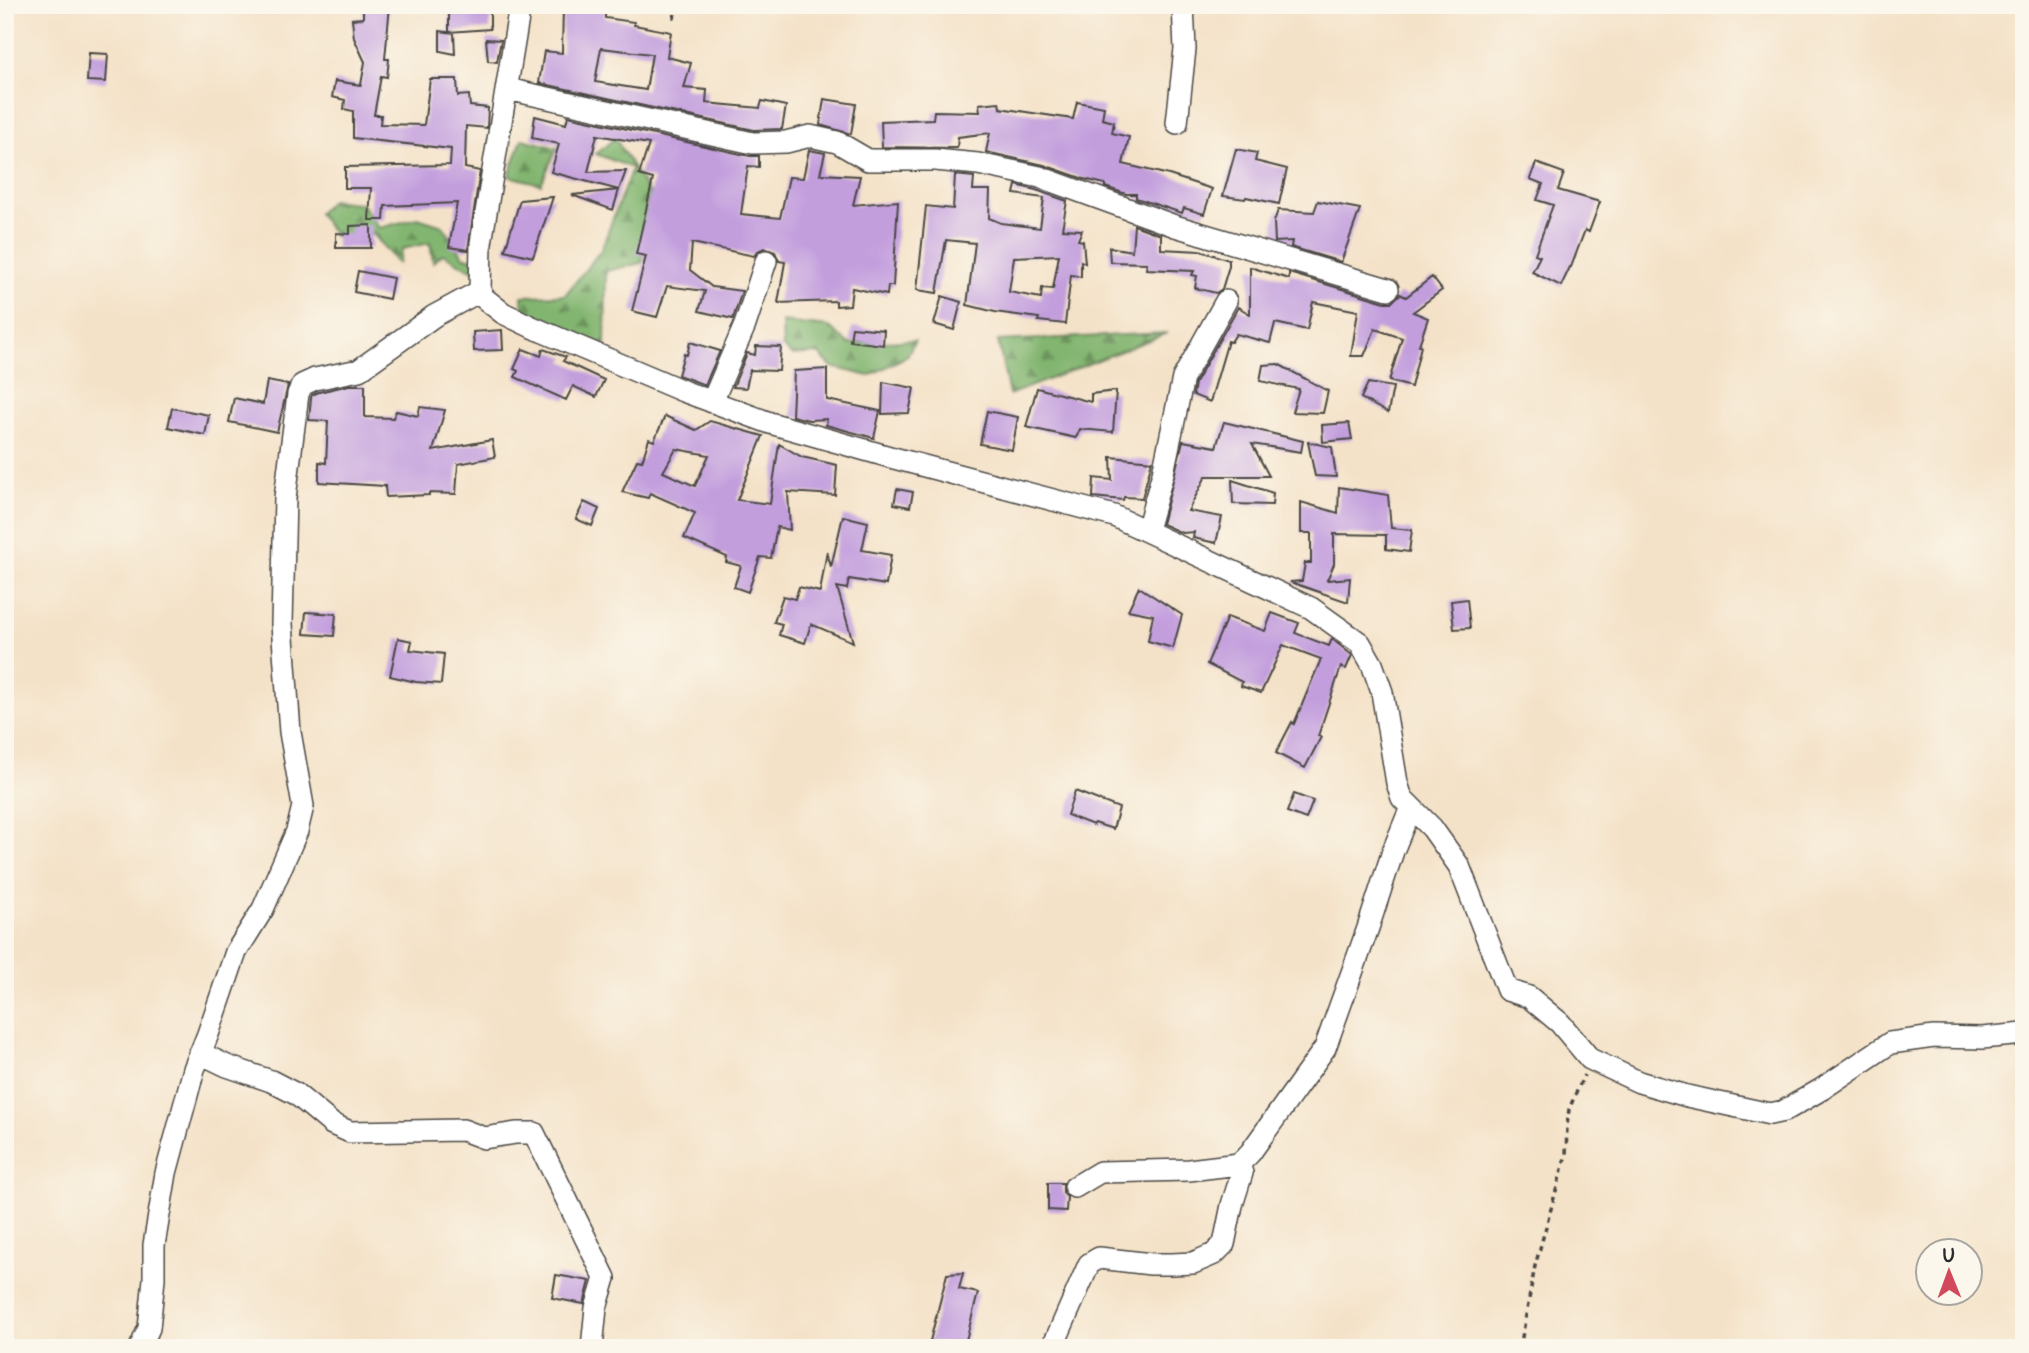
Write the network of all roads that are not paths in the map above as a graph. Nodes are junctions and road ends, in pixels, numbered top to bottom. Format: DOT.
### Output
graph roads {
  1 [pos="516,5"];
  2 [pos="1183,5"];
  3 [pos="507,89"];
  4 [pos="1177,123"];
  5 [pos="766,261"];
  6 [pos="1388,289"];
  7 [pos="480,292"];
  8 [pos="1226,301"];
  9 [pos="712,402"];
  10 [pos="1147,530"];
  11 [pos="1413,810"];
  12 [pos="2024,1034"];
  13 [pos="200,1053"];
  14 [pos="1238,1164"];
  15 [pos="1074,1187"];
  16 [pos="140,1348"];
  17 [pos="593,1348"];
  18 [pos="1051,1348"];
  1 -- 3 [label="street"];
  2 -- 4 [label="street"];
  3 -- 6 [label="street"];
  3 -- 7 [label="street"];
  5 -- 9 [label="street"];
  7 -- 9 [label="street"];
  7 -- 13 [label="street"];
  8 -- 10 [label="street"];
  9 -- 10 [label="street"];
  10 -- 11 [label="street"];
  11 -- 12 [label="street"];
  11 -- 14 [label="street"];
  13 -- 16 [label="street"];
  13 -- 17 [label="street"];
  14 -- 15 [label="street"];
  14 -- 18 [label="street"];
}
